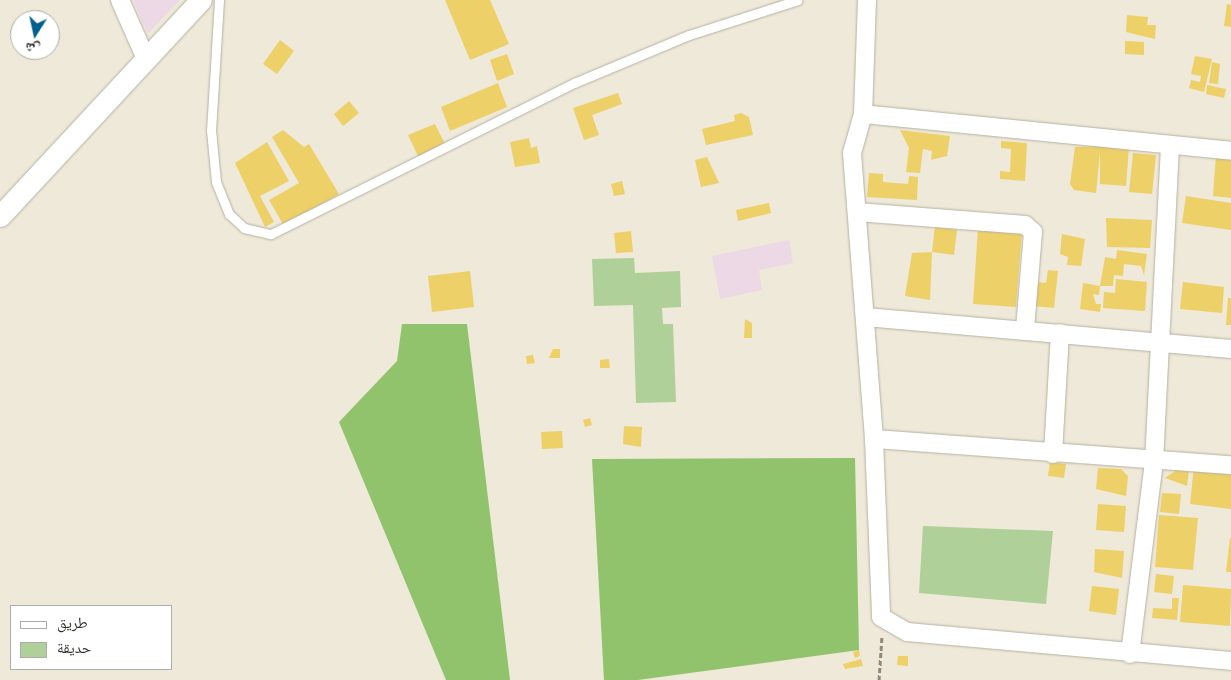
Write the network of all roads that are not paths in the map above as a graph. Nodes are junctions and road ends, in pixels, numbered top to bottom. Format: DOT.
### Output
graph roads {
  1 [pos="120,0"];
  2 [pos="202,0"];
  3 [pos="219,0"];
  4 [pos="798,0"];
  5 [pos="867,0"];
  6 [pos="146,59"];
  7 [pos="863,114"];
  8 [pos="1170,146"];
  9 [pos="1231,151"];
  10 [pos="857,212"];
  11 [pos="0,216"];
  12 [pos="866,317"];
  13 [pos="1025,330"];
  14 [pos="1060,333"];
  15 [pos="1163,342"];
  16 [pos="1231,349"];
  17 [pos="874,439"];
  18 [pos="1053,454"];
  19 [pos="1154,462"];
  20 [pos="1231,465"];
  21 [pos="1130,654"];
  22 [pos="1231,661"];
  1 -- 6 [label="street"];
  2 -- 6 [label="street"];
  3 -- 4 [label="lane"];
  5 -- 7 [label="street"];
  6 -- 11 [label="street"];
  7 -- 8 [label="street"];
  7 -- 10 [label="street"];
  8 -- 9 [label="street"];
  8 -- 15 [label="street"];
  10 -- 12 [label="street"];
  10 -- 13 [label="street"];
  12 -- 13 [label="street"];
  12 -- 17 [label="street"];
  13 -- 14 [label="street"];
  14 -- 15 [label="street"];
  14 -- 18 [label="street"];
  15 -- 16 [label="street"];
  15 -- 19 [label="street"];
  17 -- 18 [label="street"];
  17 -- 21 [label="street"];
  18 -- 19 [label="street"];
  19 -- 20 [label="street"];
  19 -- 21 [label="street"];
  21 -- 22 [label="street"];
}
